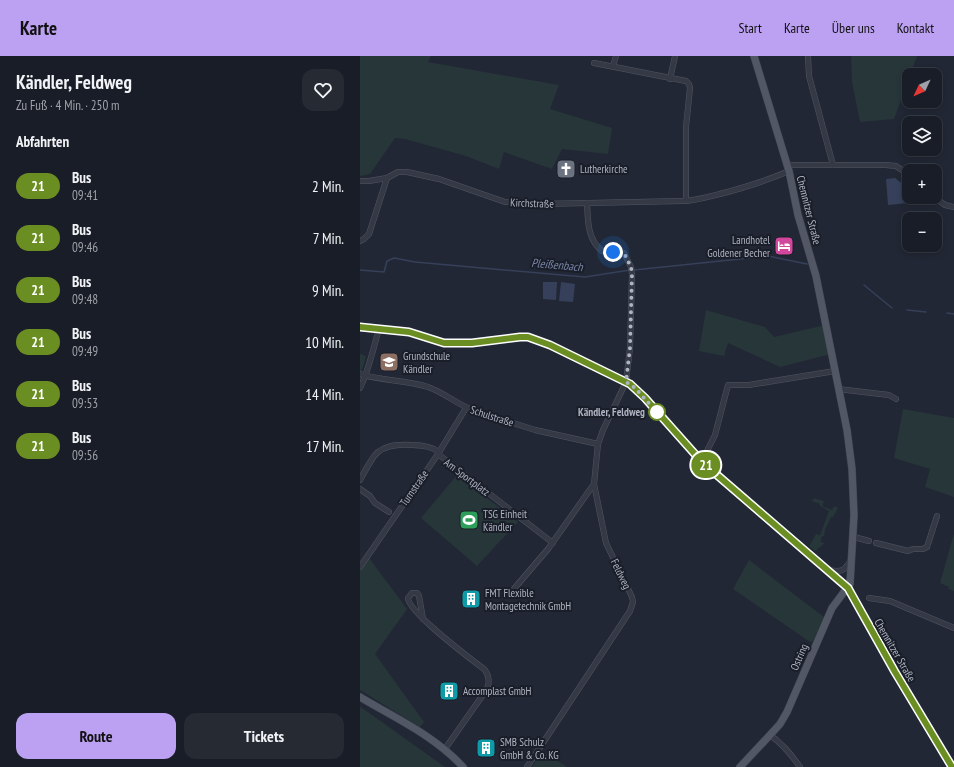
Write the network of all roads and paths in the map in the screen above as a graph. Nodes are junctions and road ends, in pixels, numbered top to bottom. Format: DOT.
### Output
graph roads {
  1 [pos="616,56"];
  2 [pos="675,56"];
  3 [pos="754,56"];
  4 [pos="808,56"];
  5 [pos="594,63"];
  6 [pos="613,66"];
  7 [pos="670,79"];
  8 [pos="833,165"];
  9 [pos="788,169"];
  10 [pos="902,170"];
  11 [pos="387,178"];
  12 [pos="360,181"];
  13 [pos="686,201"];
  14 [pos="587,203"];
  15 [pos="942,203"];
  16 [pos="954,206"];
  17 [pos="360,241"];
  18 [pos="360,327"];
  19 [pos="379,329"];
  20 [pos="835,371"];
  21 [pos="360,374"];
  22 [pos="366,376"];
  23 [pos="626,382"];
  24 [pos="360,388"];
  25 [pos="838,388"];
  26 [pos="896,399"];
  27 [pos="466,408"];
  28 [pos="598,444"];
  29 [pos="438,453"];
  30 [pos="702,462"];
  31 [pos="360,480"];
  32 [pos="594,484"];
  33 [pos="360,489"];
  34 [pos="389,512"];
  35 [pos="937,516"];
  36 [pos="854,537"];
  37 [pos="869,541"];
  38 [pos="553,543"];
  39 [pos="876,543"];
  40 [pos="852,558"];
  41 [pos="362,559"];
  42 [pos="360,567"];
  43 [pos="827,569"];
  44 [pos="848,588"];
  45 [pos="513,590"];
  46 [pos="869,598"];
  47 [pos="423,619"];
  48 [pos="954,628"];
  49 [pos="360,697"];
  50 [pos="770,735"];
  51 [pos="445,749"];
  52 [pos="463,767"];
  53 [pos="526,767"];
  54 [pos="740,767"];
  55 [pos="800,767"];
  56 [pos="952,767"];
  1 -- 6 [label="street"];
  2 -- 7 [label="street"];
  3 -- 9 [label="main road, Chemnitzer Straße"];
  4 -- 8 [label="street"];
  5 -- 6 [label="street"];
  6 -- 7 [label="street"];
  7 -- 13 [label="street"];
  8 -- 9 [label="street, Kirchstraße"];
  8 -- 10 [label="street, Kirchstraße"];
  9 -- 13 [label="street, Kirchstraße"];
  9 -- 20 [label="main road, Chemnitzer Straße"];
  11 -- 12 [label="street, Kirchstraße"];
  11 -- 14 [label="street, Kirchstraße"];
  11 -- 17 [label="street"];
  13 -- 14 [label="street, Kirchstraße"];
  14 -- 23 [label="street, Feldweg"];
  15 -- 16 [label="street"];
  18 -- 19 [label="street"];
  19 -- 22 [label="street"];
  19 -- 23 [label="street"];
  20 -- 25 [label="main road, Chemnitzer Straße"];
  20 -- 30 [label="street"];
  21 -- 22 [label="street, Schulstraße"];
  22 -- 24 [label="street"];
  22 -- 27 [label="street, Schulstraße"];
  23 -- 28 [label="street, Feldweg"];
  23 -- 30 [label="street"];
  25 -- 26 [label="street"];
  25 -- 36 [label="main road, Chemnitzer Straße"];
  27 -- 28 [label="street, Schulstraße"];
  27 -- 29 [label="street, Turnstraße"];
  28 -- 32 [label="street, Feldweg"];
  29 -- 31 [label="street, Am Sportplatz"];
  29 -- 38 [label="street, Am Sportplatz"];
  29 -- 41 [label="street, Turnstraße"];
  30 -- 43 [label="street"];
  32 -- 38 [label="street"];
  32 -- 53 [label="street, Feldweg"];
  33 -- 34 [label="street"];
  35 -- 39 [label="street"];
  36 -- 37 [label="street"];
  36 -- 40 [label="main road, Chemnitzer Straße"];
  38 -- 45 [label="street"];
  40 -- 43 [label="street"];
  40 -- 44 [label="main road, Chemnitzer Straße"];
  41 -- 42 [label="street, Turnstraße"];
  43 -- 44 [label="street"];
  44 -- 50 [label="main road, Ostring"];
  44 -- 56 [label="street, Chemnitzer Straße"];
  46 -- 48 [label="street"];
  47 -- 47 [label="street"];
  47 -- 51 [label="street"];
  49 -- 51 [label="main road"];
  50 -- 54 [label="main road, Ostring"];
  50 -- 55 [label="street"];
  51 -- 52 [label="main road"];
}
